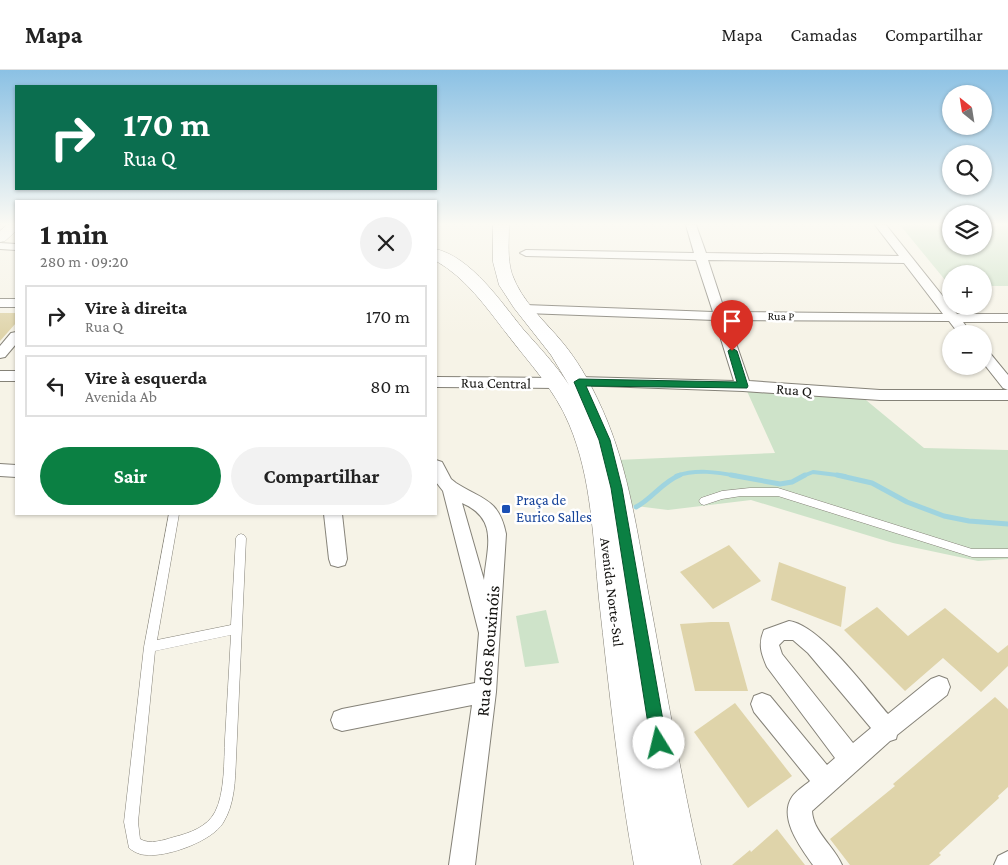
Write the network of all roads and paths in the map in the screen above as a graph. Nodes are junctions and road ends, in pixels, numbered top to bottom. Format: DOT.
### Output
graph roads {
  1 [pos="448,262"];
  2 [pos="502,262"];
  3 [pos="704,262"];
  4 [pos="909,262"];
  5 [pos="0,303"];
  6 [pos="15,303"];
  7 [pos="524,309"];
  8 [pos="722,316"];
  9 [pos="1008,318"];
  10 [pos="954,319"];
  11 [pos="959,325"];
  12 [pos="15,337"];
  13 [pos="0,354"];
  14 [pos="992,365"];
  15 [pos="0,376"];
  16 [pos="15,376"];
  17 [pos="437,382"];
  18 [pos="567,383"];
  19 [pos="1008,385"];
  20 [pos="743,386"];
  21 [pos="1008,395"];
  22 [pos="437,468"];
  23 [pos="0,470"];
  24 [pos="15,471"];
  25 [pos="450,488"];
  26 [pos="704,501"];
  27 [pos="174,515"];
  28 [pos="333,515"];
  29 [pos="241,538"];
  30 [pos="1008,553"];
  31 [pos="338,559"];
  32 [pos="236,629"];
  33 [pos="490,639"];
  34 [pos="150,647"];
  35 [pos="939,687"];
  36 [pos="485,692"];
  37 [pos="762,704"];
  38 [pos="342,720"];
  39 [pos="888,731"];
  40 [pos="851,759"];
  41 [pos="826,782"];
  42 [pos="462,865"];
  43 [pos="653,865"];
  44 [pos="682,865"];
  45 [pos="829,865"];
  1 -- 18 [label="main road, Avenida Norte-Sul"];
  2 -- 7 [label="main road, Avenida Norte-Sul"];
  3 -- 8 [label="street"];
  4 -- 10 [label="street"];
  5 -- 6 [label="street"];
  7 -- 8 [label="street, Rua P"];
  7 -- 18 [label="main road, Avenida Norte-Sul"];
  8 -- 10 [label="street, Rua P"];
  8 -- 20 [label="street"];
  9 -- 10 [label="street, Rua P"];
  10 -- 11 [label="street"];
  12 -- 13 [label="street"];
  14 -- 19 [label="street"];
  15 -- 16 [label="street"];
  17 -- 18 [label="street, Rua Central"];
  18 -- 20 [label="street, Rua Q"];
  18 -- 43 [label="main road, Avenida Norte-Sul"];
  18 -- 44 [label="main road, Avenida Norte-Sul"];
  20 -- 21 [label="street, Rua Q"];
  22 -- 25 [label="street"];
  23 -- 24 [label="street"];
  25 -- 33 [label="street"];
  25 -- 33 [label="street, Rua dos Rouxinóis"];
  26 -- 30 [label="lane"];
  27 -- 34 [label="lane"];
  28 -- 31 [label="street"];
  29 -- 32 [label="lane"];
  32 -- 34 [label="lane"];
  32 -- 34 [label="lane"];
  33 -- 36 [label="street, Rua dos Rouxinóis"];
  35 -- 39 [label="street"];
  36 -- 38 [label="street"];
  36 -- 42 [label="street, Rua dos Rouxinóis"];
  37 -- 41 [label="street"];
  39 -- 40 [label="street"];
  39 -- 40 [label="street"];
  40 -- 41 [label="street"];
  41 -- 45 [label="street"];
}
